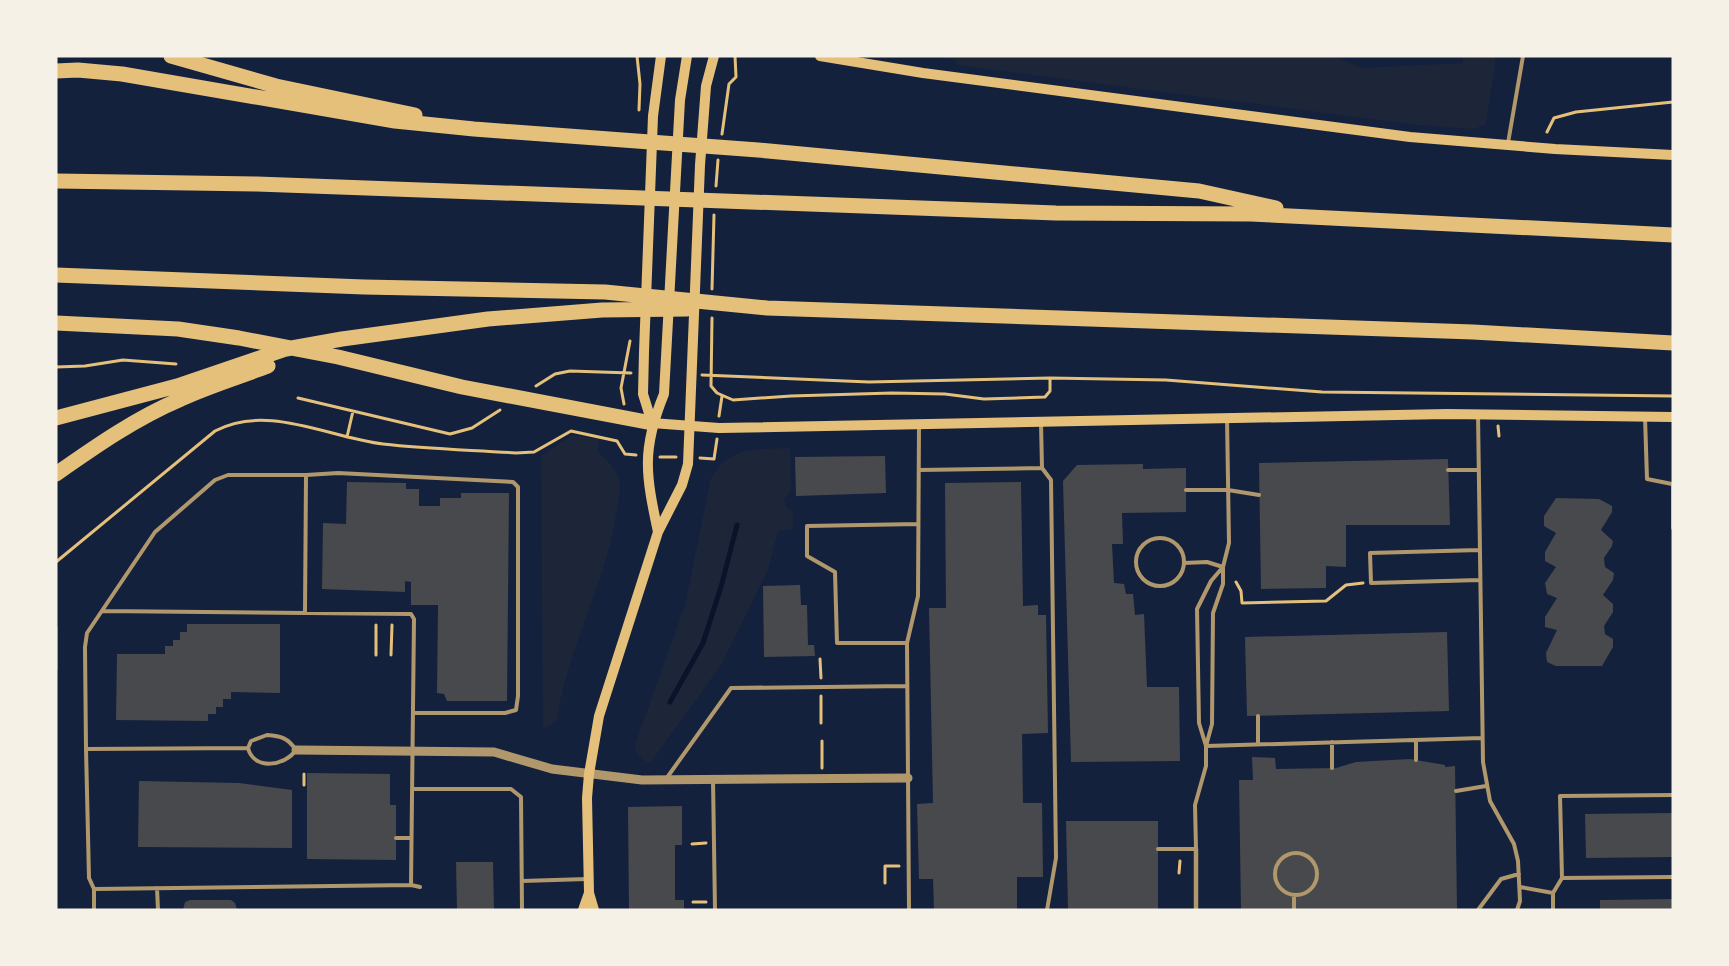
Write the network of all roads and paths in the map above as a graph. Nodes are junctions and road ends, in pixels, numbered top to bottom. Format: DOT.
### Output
graph roads {
  1 [pos="172,56"];
  2 [pos="637,56"];
  3 [pos="661,56"];
  4 [pos="687,56"];
  5 [pos="714,56"];
  6 [pos="735,56"];
  7 [pos="820,56"];
  8 [pos="1523,56"];
  9 [pos="831,57"];
  10 [pos="56,71"];
  11 [pos="1673,102"];
  12 [pos="639,113"];
  13 [pos="474,129"];
  14 [pos="1546,132"];
  15 [pos="722,136"];
  16 [pos="1508,145"];
  17 [pos="719,155"];
  18 [pos="1673,155"];
  19 [pos="56,181"];
  20 [pos="716,192"];
  21 [pos="714,211"];
  22 [pos="1317,218"];
  23 [pos="1673,235"];
  24 [pos="56,276"];
  25 [pos="712,297"];
  26 [pos="767,308"];
  27 [pos="712,317"];
  28 [pos="56,323"];
  29 [pos="630,340"];
  30 [pos="1673,342"];
  31 [pos="266,361"];
  32 [pos="176,364"];
  33 [pos="56,366"];
  34 [pos="639,373"];
  35 [pos="698,375"];
  36 [pos="1050,378"];
  37 [pos="532,389"];
  38 [pos="1498,393"];
  39 [pos="1673,396"];
  40 [pos="298,398"];
  41 [pos="1498,400"];
  42 [pos="624,404"];
  43 [pos="501,409"];
  44 [pos="353,411"];
  45 [pos="1478,414"];
  46 [pos="1645,417"];
  47 [pos="1673,417"];
  48 [pos="56,418"];
  49 [pos="1227,418"];
  50 [pos="1041,422"];
  51 [pos="652,423"];
  52 [pos="919,425"];
  53 [pos="689,426"];
  54 [pos="347,437"];
  55 [pos="647,456"];
  56 [pos="688,458"];
  57 [pos="714,459"];
  58 [pos="1042,468"];
  59 [pos="919,470"];
  60 [pos="1448,470"];
  61 [pos="1478,470"];
  62 [pos="56,474"];
  63 [pos="306,475"];
  64 [pos="1672,484"];
  65 [pos="1186,490"];
  66 [pos="1228,490"];
  67 [pos="1259,495"];
  68 [pos="918,524"];
  69 [pos="1673,528"];
  70 [pos="658,532"];
  71 [pos="1479,550"];
  72 [pos="56,562"];
  73 [pos="1184,563"];
  74 [pos="1223,567"];
  75 [pos="1480,580"];
  76 [pos="1236,582"];
  77 [pos="1371,583"];
  78 [pos="102,611"];
  79 [pos="305,612"];
  80 [pos="376,625"];
  81 [pos="392,625"];
  82 [pos="907,643"];
  83 [pos="376,654"];
  84 [pos="391,655"];
  85 [pos="820,659"];
  86 [pos="821,678"];
  87 [pos="907,686"];
  88 [pos="821,696"];
  89 [pos="414,713"];
  90 [pos="1258,716"];
  91 [pos="821,723"];
  92 [pos="1482,738"];
  93 [pos="1416,740"];
  94 [pos="822,741"];
  95 [pos="1332,742"];
  96 [pos="1258,744"];
  97 [pos="1206,746"];
  98 [pos="248,748"];
  99 [pos="86,749"];
  100 [pos="296,750"];
  101 [pos="414,750"];
  102 [pos="1416,760"];
  103 [pos="822,768"];
  104 [pos="1332,768"];
  105 [pos="304,774"];
  106 [pos="589,774"];
  107 [pos="908,778"];
  108 [pos="666,780"];
  109 [pos="713,780"];
  110 [pos="304,785"];
  111 [pos="1486,786"];
  112 [pos="414,789"];
  113 [pos="1456,791"];
  114 [pos="1673,795"];
  115 [pos="396,838"];
  116 [pos="410,838"];
  117 [pos="706,843"];
  118 [pos="692,844"];
  119 [pos="1158,849"];
  120 [pos="1196,849"];
  121 [pos="1180,861"];
  122 [pos="909,866"];
  123 [pos="1179,873"];
  124 [pos="1519,874"];
  125 [pos="1673,877"];
  126 [pos="1562,878"];
  127 [pos="589,879"];
  128 [pos="522,881"];
  129 [pos="885,883"];
  130 [pos="411,885"];
  131 [pos="420,887"];
  132 [pos="1520,887"];
  133 [pos="157,888"];
  134 [pos="94,889"];
  135 [pos="589,893"];
  136 [pos="1553,893"];
  137 [pos="1294,896"];
  138 [pos="693,902"];
  139 [pos="706,902"];
  140 [pos="94,910"];
  141 [pos="158,910"];
  142 [pos="522,910"];
  143 [pos="583,910"];
  144 [pos="594,910"];
  145 [pos="715,910"];
  146 [pos="909,910"];
  147 [pos="1047,910"];
  148 [pos="1196,910"];
  149 [pos="1294,910"];
  150 [pos="1478,910"];
  151 [pos="1517,910"];
  152 [pos="1553,910"];
  1 -- 13 [label="highway"];
  2 -- 12 [label="path"];
  3 -- 51 [label="main road"];
  4 -- 51 [label="main road"];
  5 -- 53 [label="main road"];
  6 -- 15 [label="path"];
  7 -- 9 [label="main road"];
  8 -- 16 [label="lane"];
  9 -- 16 [label="main road"];
  10 -- 13 [label="highway"];
  11 -- 14 [label="path"];
  13 -- 22 [label="highway"];
  16 -- 18 [label="main road"];
  17 -- 20 [label="path"];
  19 -- 22 [label="highway"];
  21 -- 25 [label="path"];
  22 -- 23 [label="highway"];
  24 -- 26 [label="highway"];
  26 -- 30 [label="highway"];
  26 -- 31 [label="highway"];
  27 -- 36 [label="path"];
  28 -- 51 [label="highway"];
  29 -- 42 [label="path"];
  31 -- 48 [label="highway"];
  31 -- 62 [label="highway"];
  32 -- 33 [label="path"];
  34 -- 37 [label="path"];
  35 -- 36 [label="path"];
  36 -- 38 [label="path"];
  38 -- 39 [label="path"];
  38 -- 41 [label="path"];
  40 -- 44 [label="path"];
  43 -- 44 [label="path"];
  44 -- 54 [label="path"];
  45 -- 46 [label="main road"];
  45 -- 49 [label="main road"];
  45 -- 61 [label="lane"];
  46 -- 47 [label="main road"];
  46 -- 64 [label="lane"];
  49 -- 50 [label="main road"];
  49 -- 66 [label="lane"];
  50 -- 52 [label="main road"];
  50 -- 58 [label="lane"];
  51 -- 53 [label="main road"];
  51 -- 55 [label="main road"];
  52 -- 53 [label="main road"];
  52 -- 59 [label="lane"];
  53 -- 56 [label="main road"];
  54 -- 55 [label="path"];
  54 -- 72 [label="path"];
  55 -- 56 [label="path"];
  55 -- 70 [label="main road"];
  56 -- 57 [label="path"];
  56 -- 70 [label="main road"];
  58 -- 59 [label="lane"];
  58 -- 147 [label="lane"];
  59 -- 68 [label="lane"];
  60 -- 61 [label="lane"];
  61 -- 71 [label="lane"];
  63 -- 78 [label="lane"];
  63 -- 79 [label="lane"];
  63 -- 89 [label="lane"];
  64 -- 69 [label="lane"];
  65 -- 66 [label="lane"];
  66 -- 67 [label="lane"];
  66 -- 74 [label="lane"];
  68 -- 82 [label="lane"];
  68 -- 82 [label="lane"];
  70 -- 106 [label="main road"];
  71 -- 75 [label="lane"];
  71 -- 77 [label="lane"];
  73 -- 73 [label="lane"];
  73 -- 74 [label="lane"];
  74 -- 97 [label="lane"];
  74 -- 97 [label="lane"];
  75 -- 77 [label="lane"];
  75 -- 92 [label="lane"];
  76 -- 77 [label="path"];
  78 -- 79 [label="lane"];
  78 -- 99 [label="lane"];
  79 -- 89 [label="lane"];
  80 -- 83 [label="path"];
  81 -- 84 [label="path"];
  82 -- 87 [label="lane"];
  85 -- 86 [label="path"];
  87 -- 107 [label="lane"];
  87 -- 108 [label="lane"];
  88 -- 91 [label="path"];
  89 -- 101 [label="lane"];
  90 -- 96 [label="lane"];
  92 -- 93 [label="lane"];
  92 -- 111 [label="lane"];
  93 -- 95 [label="lane"];
  93 -- 102 [label="lane"];
  94 -- 103 [label="path"];
  95 -- 96 [label="lane"];
  95 -- 104 [label="lane"];
  96 -- 97 [label="lane"];
  97 -- 120 [label="lane"];
  98 -- 99 [label="lane"];
  98 -- 100 [label="lane"];
  98 -- 100 [label="lane"];
  99 -- 134 [label="lane"];
  100 -- 101 [label="street"];
  101 -- 106 [label="street"];
  101 -- 112 [label="lane"];
  105 -- 110 [label="path"];
  106 -- 108 [label="street"];
  106 -- 127 [label="main road"];
  107 -- 109 [label="street"];
  107 -- 122 [label="lane"];
  108 -- 109 [label="street"];
  109 -- 145 [label="lane"];
  111 -- 113 [label="lane"];
  111 -- 124 [label="lane"];
  112 -- 116 [label="lane"];
  112 -- 128 [label="lane"];
  114 -- 126 [label="lane"];
  115 -- 116 [label="lane"];
  116 -- 130 [label="lane"];
  117 -- 118 [label="path"];
  119 -- 120 [label="lane"];
  120 -- 148 [label="street"];
  121 -- 123 [label="path"];
  122 -- 129 [label="path"];
  122 -- 146 [label="lane"];
  124 -- 132 [label="lane"];
  124 -- 150 [label="lane"];
  125 -- 126 [label="lane"];
  126 -- 136 [label="lane"];
  127 -- 128 [label="lane"];
  127 -- 135 [label="main road"];
  128 -- 142 [label="lane"];
  130 -- 131 [label="lane"];
  130 -- 133 [label="lane"];
  132 -- 136 [label="lane"];
  132 -- 151 [label="lane"];
  133 -- 134 [label="lane"];
  133 -- 141 [label="lane"];
  134 -- 140 [label="lane"];
  135 -- 143 [label="main road"];
  135 -- 144 [label="main road"];
  136 -- 152 [label="lane"];
  137 -- 137 [label="lane"];
  137 -- 149 [label="lane"];
  138 -- 139 [label="path"];
}
